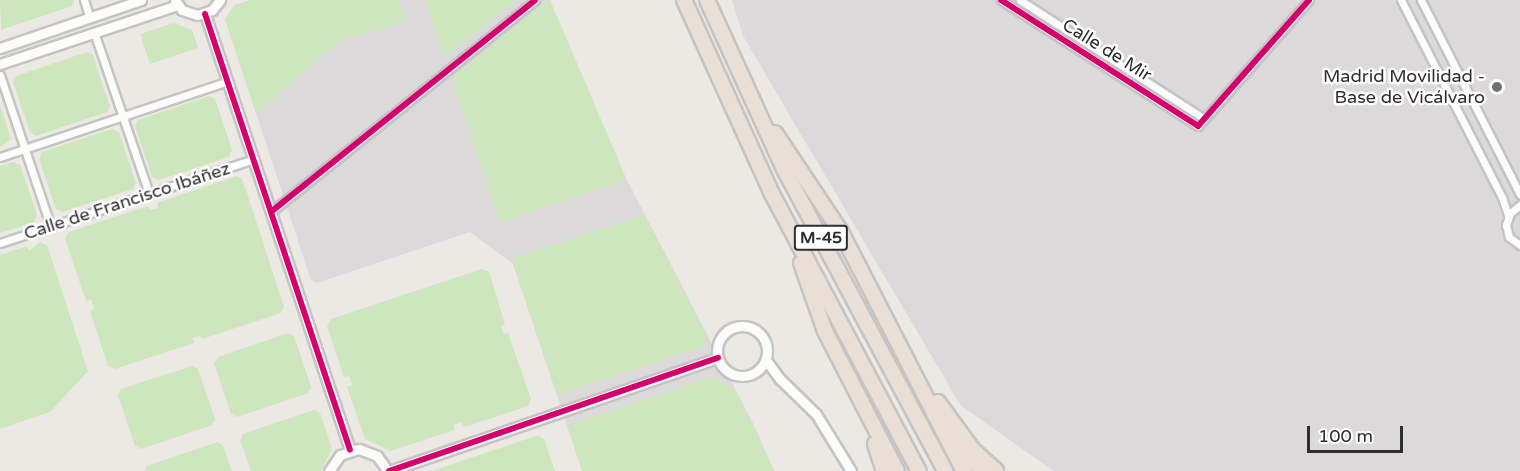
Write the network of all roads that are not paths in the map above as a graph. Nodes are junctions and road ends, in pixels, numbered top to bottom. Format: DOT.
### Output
graph roads {
  1 [pos="84,0"];
  2 [pos="141,0"];
  3 [pos="220,0"];
  4 [pos="535,0"];
  5 [pos="684,0"];
  6 [pos="707,0"];
  7 [pos="1001,0"];
  8 [pos="1020,0"];
  9 [pos="1309,0"];
  10 [pos="1401,0"];
  11 [pos="1421,0"];
  12 [pos="176,2"];
  13 [pos="205,14"];
  14 [pos="90,18"];
  15 [pos="94,32"];
  16 [pos="0,48"];
  17 [pos="0,64"];
  18 [pos="0,75"];
  19 [pos="228,81"];
  20 [pos="123,116"];
  21 [pos="760,116"];
  22 [pos="1203,118"];
  23 [pos="25,148"];
  24 [pos="0,157"];
  25 [pos="254,159"];
  26 [pos="149,194"];
  27 [pos="1520,194"];
  28 [pos="1520,205"];
  29 [pos="272,211"];
  30 [pos="1508,216"];
  31 [pos="51,227"];
  32 [pos="791,230"];
  33 [pos="0,243"];
  34 [pos="1520,245"];
  35 [pos="895,331"];
  36 [pos="718,358"];
  37 [pos="766,360"];
  38 [pos="758,370"];
  39 [pos="780,379"];
  40 [pos="854,392"];
  41 [pos="935,398"];
  42 [pos="350,450"];
  43 [pos="329,471"];
  44 [pos="388,471"];
  45 [pos="851,471"];
  46 [pos="884,471"];
  47 [pos="897,471"];
  48 [pos="920,471"];
  49 [pos="945,471"];
  50 [pos="964,471"];
  51 [pos="980,471"];
  52 [pos="996,471"];
  1 -- 14 [label="street"];
  2 -- 14 [label="street"];
  3 -- 13 [label="street"];
  4 -- 29 [label="street"];
  5 -- 32 [label="highway, M-45"];
  6 -- 21 [label="highway, M-45"];
  7 -- 22 [label="street, Calle de Mir"];
  8 -- 22 [label="street, Calle de Mir"];
  9 -- 22 [label="street"];
  10 -- 30 [label="street"];
  11 -- 27 [label="street"];
  12 -- 13 [label="street"];
  12 -- 15 [label="street"];
  13 -- 19 [label="street"];
  14 -- 16 [label="street"];
  15 -- 17 [label="street"];
  15 -- 20 [label="street"];
  18 -- 23 [label="street"];
  19 -- 20 [label="street"];
  19 -- 25 [label="street"];
  20 -- 23 [label="street"];
  20 -- 26 [label="street"];
  21 -- 35 [label="highway"];
  21 -- 49 [label="highway, M-45"];
  23 -- 24 [label="street"];
  23 -- 31 [label="street"];
  25 -- 26 [label="street, Calle de Francisco Ibáñez"];
  25 -- 29 [label="street"];
  26 -- 31 [label="street, Calle de Francisco Ibáñez"];
  28 -- 30 [label="street"];
  29 -- 42 [label="street"];
  30 -- 34 [label="street"];
  31 -- 33 [label="street, Calle de Francisco Ibáñez"];
  32 -- 40 [label="highway"];
  32 -- 48 [label="highway, M-45"];
  35 -- 41 [label="highway"];
  35 -- 50 [label="highway"];
  36 -- 37 [label="street"];
  36 -- 38 [label="street"];
  36 -- 44 [label="street"];
  37 -- 38 [label="street"];
  37 -- 39 [label="street"];
  38 -- 39 [label="street"];
  39 -- 45 [label="street"];
  40 -- 46 [label="highway"];
  40 -- 47 [label="highway"];
  41 -- 51 [label="highway"];
  41 -- 52 [label="highway"];
  42 -- 43 [label="street"];
  42 -- 44 [label="street"];
}
